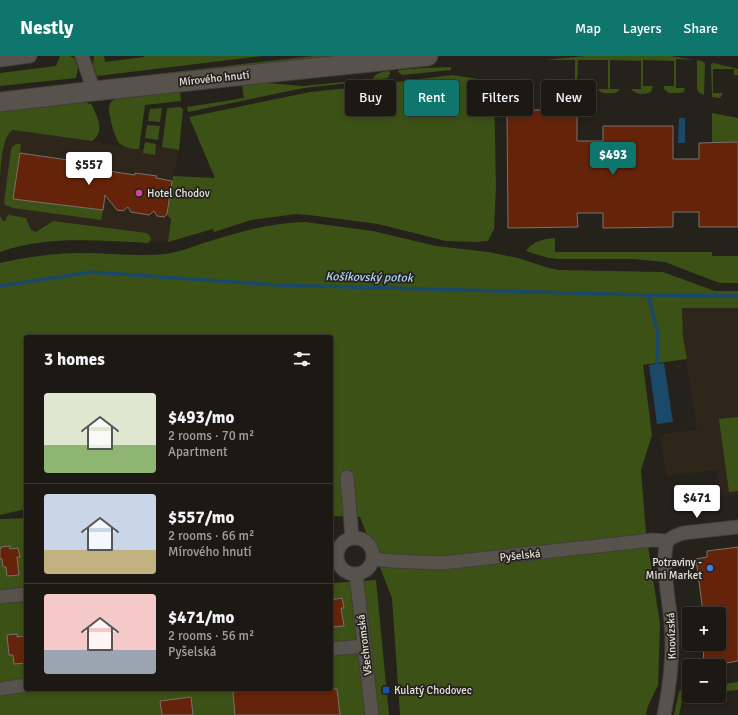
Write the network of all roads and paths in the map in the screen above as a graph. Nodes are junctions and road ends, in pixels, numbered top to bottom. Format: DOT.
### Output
graph roads {
  1 [pos="30,56"];
  2 [pos="82,56"];
  3 [pos="428,56"];
  4 [pos="362,59"];
  5 [pos="0,60"];
  6 [pos="94,91"];
  7 [pos="0,102"];
  8 [pos="347,478"];
  9 [pos="738,527"];
  10 [pos="352,538"];
  11 [pos="667,541"];
  12 [pos="373,559"];
  13 [pos="356,574"];
  14 [pos="24,594"];
  15 [pos="0,597"];
  16 [pos="364,646"];
  17 [pos="333,649"];
  18 [pos="24,685"];
  19 [pos="0,688"];
  20 [pos="372,715"];
  21 [pos="664,715"];
  1 -- 5 [label="street"];
  2 -- 6 [label="street"];
  3 -- 4 [label="main road, Mírového hnutí"];
  4 -- 6 [label="main road, Mírového hnutí"];
  6 -- 7 [label="main road, Mírového hnutí"];
  8 -- 10 [label="street"];
  9 -- 11 [label="street, Pyšelská"];
  10 -- 12 [label="street"];
  10 -- 13 [label="street"];
  11 -- 12 [label="street, Pyšelská"];
  11 -- 21 [label="street, Knovízská"];
  12 -- 13 [label="street"];
  13 -- 16 [label="street, Všechromská"];
  14 -- 15 [label="street"];
  16 -- 17 [label="street"];
  16 -- 20 [label="street, Všechromská"];
  18 -- 19 [label="street"];
}
